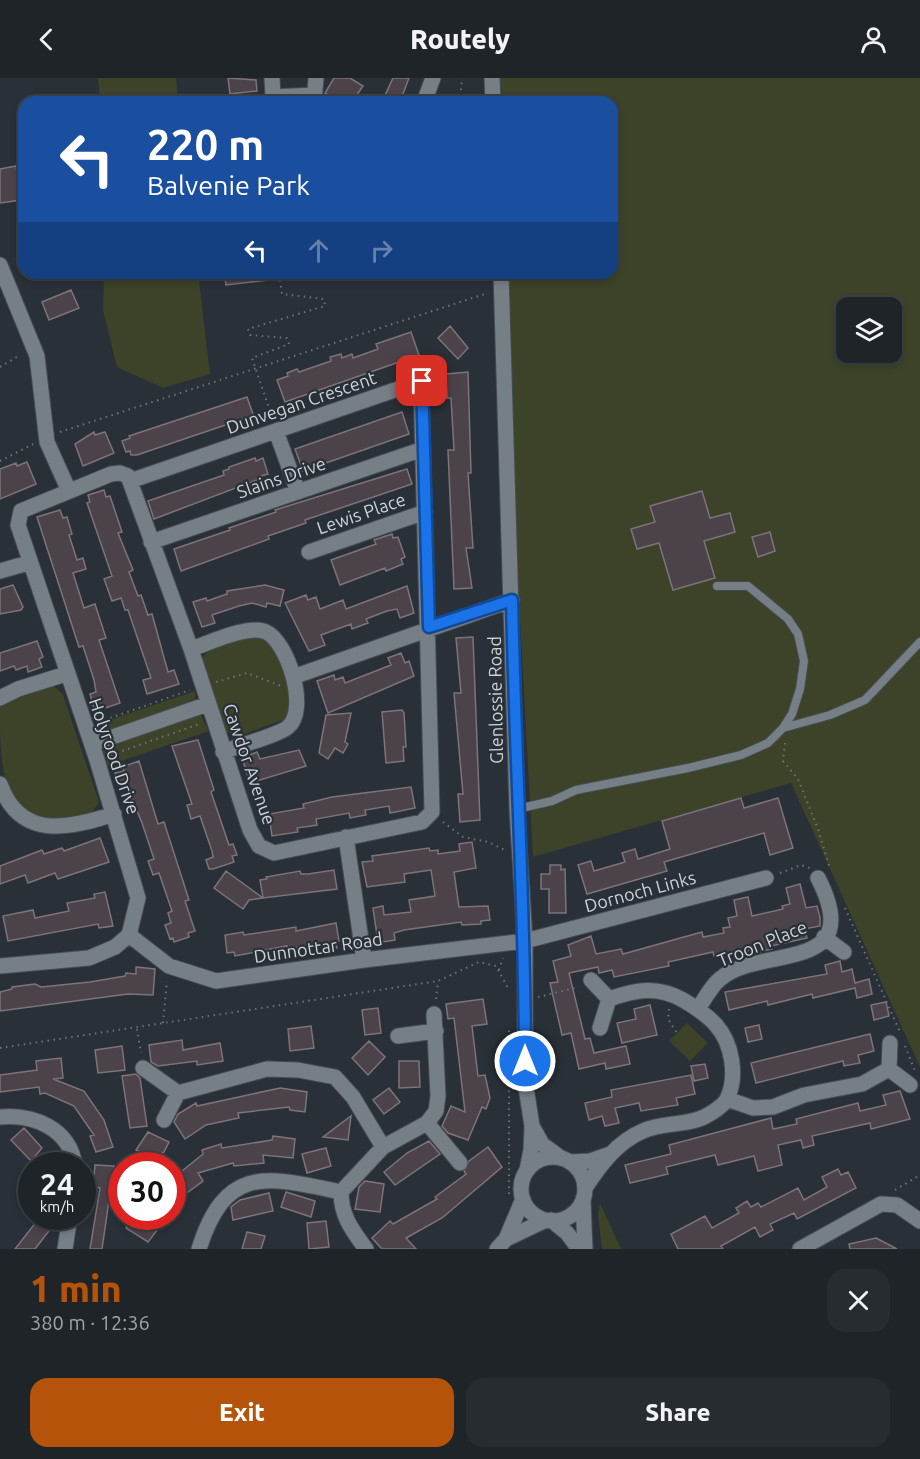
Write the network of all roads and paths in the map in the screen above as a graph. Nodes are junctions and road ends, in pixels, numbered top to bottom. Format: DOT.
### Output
graph roads {
  1 [pos="272,78"];
  2 [pos="316,78"];
  3 [pos="433,78"];
  4 [pos="462,78"];
  5 [pos="492,78"];
  6 [pos="273,96"];
  7 [pos="314,96"];
  8 [pos="426,96"];
  9 [pos="460,96"];
  10 [pos="493,96"];
  11 [pos="2,274"];
  12 [pos="280,279"];
  13 [pos="501,279"];
  14 [pos="491,292"];
  15 [pos="33,347"];
  16 [pos="0,367"];
  17 [pos="255,368"];
  18 [pos="276,431"];
  19 [pos="46,436"];
  20 [pos="423,449"];
  21 [pos="0,461"];
  22 [pos="130,481"];
  23 [pos="69,491"];
  24 [pos="298,492"];
  25 [pos="425,512"];
  26 [pos="151,542"];
  27 [pos="309,552"];
  28 [pos="28,562"];
  29 [pos="0,571"];
  30 [pos="717,586"];
  31 [pos="512,600"];
  32 [pos="429,627"];
  33 [pos="920,642"];
  34 [pos="191,649"];
  35 [pos="66,674"];
  36 [pos="293,677"];
  37 [pos="0,698"];
  38 [pos="211,712"];
  39 [pos="783,728"];
  40 [pos="92,744"];
  41 [pos="223,752"];
  42 [pos="97,760"];
  43 [pos="0,784"];
  44 [pos="517,809"];
  45 [pos="432,812"];
  46 [pos="114,814"];
  47 [pos="346,837"];
  48 [pos="522,859"];
  49 [pos="766,878"];
  50 [pos="825,878"];
  51 [pos="842,900"];
  52 [pos="129,935"];
  53 [pos="824,937"];
  54 [pos="525,941"];
  55 [pos="844,952"];
  56 [pos="363,960"];
  57 [pos="0,966"];
  58 [pos="169,966"];
  59 [pos="438,981"];
  60 [pos="592,982"];
  61 [pos="675,996"];
  62 [pos="519,999"];
  63 [pos="609,999"];
  64 [pos="698,1009"];
  65 [pos="434,1014"];
  66 [pos="163,1024"];
  67 [pos="510,1025"];
  68 [pos="600,1028"];
  69 [pos="137,1029"];
  70 [pos="436,1031"];
  71 [pos="677,1033"];
  72 [pos="398,1036"];
  73 [pos="890,1043"];
  74 [pos="0,1048"];
  75 [pos="143,1068"];
  76 [pos="889,1069"];
  77 [pos="914,1082"];
  78 [pos="178,1093"];
  79 [pos="727,1099"];
  80 [pos="0,1118"];
  81 [pos="164,1120"];
  82 [pos="426,1123"];
  83 [pos="532,1126"];
  84 [pos="383,1147"];
  85 [pos="70,1152"];
  86 [pos="610,1154"];
  87 [pos="566,1160"];
  88 [pos="460,1163"];
  89 [pos="527,1170"];
  90 [pos="920,1175"];
  91 [pos="341,1192"];
  92 [pos="584,1193"];
  93 [pos="516,1200"];
  94 [pos="881,1204"];
  95 [pos="548,1220"];
  96 [pos="920,1221"];
  97 [pos="68,1230"];
  98 [pos="502,1244"];
  99 [pos="65,1249"];
  100 [pos="199,1249"];
  101 [pos="366,1249"];
  102 [pos="579,1249"];
  103 [pos="585,1249"];
  104 [pos="800,1249"];
  1 -- 6 [label="street"];
  2 -- 7 [label="street"];
  3 -- 8 [label="street"];
  4 -- 9 [label="path"];
  5 -- 10 [label="street"];
  11 -- 15 [label="street"];
  12 -- 17 [label="path"];
  13 -- 31 [label="street, Glenlossie Road"];
  14 -- 17 [label="path"];
  15 -- 16 [label="path"];
  15 -- 19 [label="street"];
  17 -- 18 [label="path"];
  17 -- 19 [label="path"];
  18 -- 20 [label="street, Dunvegan Crescent"];
  18 -- 22 [label="street, Dunvegan Crescent"];
  18 -- 24 [label="street"];
  19 -- 21 [label="path"];
  19 -- 23 [label="street"];
  20 -- 24 [label="street, Slains Drive"];
  20 -- 25 [label="street, Dunvegan Crescent"];
  22 -- 23 [label="street"];
  22 -- 26 [label="street, Cawdor Avenue"];
  23 -- 28 [label="street, Holyrood Drive"];
  24 -- 26 [label="street, Slains Drive"];
  25 -- 27 [label="street, Lewis Place"];
  25 -- 32 [label="street, Dunvegan Crescent"];
  26 -- 34 [label="street, Cawdor Avenue"];
  28 -- 29 [label="street"];
  28 -- 35 [label="street, Holyrood Drive"];
  30 -- 39 [label="lane"];
  31 -- 32 [label="street"];
  31 -- 44 [label="street, Glenlossie Road"];
  32 -- 36 [label="street"];
  32 -- 45 [label="street"];
  33 -- 39 [label="lane"];
  34 -- 36 [label="street"];
  34 -- 38 [label="street, Cawdor Avenue"];
  35 -- 37 [label="street"];
  35 -- 40 [label="street, Holyrood Drive"];
  36 -- 41 [label="street"];
  38 -- 40 [label="street"];
  38 -- 41 [label="street, Cawdor Avenue"];
  38 -- 42 [label="path"];
  39 -- 44 [label="lane"];
  39 -- 50 [label="path"];
  40 -- 42 [label="street, Holyrood Drive"];
  41 -- 47 [label="street, Cawdor Avenue"];
  42 -- 46 [label="street, Holyrood Drive"];
  43 -- 46 [label="street"];
  44 -- 48 [label="street, Glenlossie Road"];
  45 -- 47 [label="street, Cawdor Avenue"];
  45 -- 48 [label="path"];
  46 -- 52 [label="street, Holyrood Drive"];
  47 -- 56 [label="street"];
  48 -- 54 [label="street, Glenlossie Road"];
  49 -- 50 [label="path"];
  49 -- 54 [label="street, Dornoch Links"];
  50 -- 53 [label="street, Troon Place"];
  51 -- 77 [label="path"];
  52 -- 57 [label="street"];
  52 -- 58 [label="street, Dunnottar Road"];
  53 -- 55 [label="street"];
  53 -- 64 [label="street, Troon Place"];
  54 -- 56 [label="street, Dunnottar Road"];
  54 -- 62 [label="street, Glenlossie Road"];
  56 -- 58 [label="street, Dunnottar Road"];
  58 -- 66 [label="path"];
  59 -- 62 [label="path"];
  59 -- 65 [label="path"];
  59 -- 66 [label="path"];
  60 -- 62 [label="path"];
  60 -- 63 [label="street"];
  61 -- 63 [label="street"];
  61 -- 64 [label="street"];
  61 -- 71 [label="path"];
  62 -- 83 [label="street, Glenlossie Road"];
  63 -- 68 [label="street"];
  64 -- 79 [label="street"];
  65 -- 70 [label="street"];
  66 -- 69 [label="path"];
  67 -- 93 [label="path"];
  69 -- 74 [label="path"];
  69 -- 75 [label="path"];
  70 -- 72 [label="street"];
  70 -- 82 [label="street"];
  73 -- 76 [label="street"];
  75 -- 78 [label="street"];
  76 -- 77 [label="street"];
  76 -- 79 [label="street"];
  78 -- 81 [label="street"];
  78 -- 84 [label="street"];
  79 -- 86 [label="street"];
  80 -- 85 [label="street"];
  82 -- 84 [label="street"];
  82 -- 88 [label="street"];
  83 -- 87 [label="street, Glenlossie Road"];
  83 -- 89 [label="street, Glenlossie Road"];
  84 -- 91 [label="street"];
  86 -- 87 [label="street"];
  86 -- 92 [label="street"];
  87 -- 89 [label="street"];
  87 -- 92 [label="street"];
  89 -- 93 [label="street"];
  90 -- 94 [label="path"];
  91 -- 100 [label="street"];
  91 -- 101 [label="street"];
  92 -- 95 [label="street"];
  92 -- 103 [label="street"];
  93 -- 95 [label="street"];
  93 -- 98 [label="street"];
  94 -- 96 [label="street"];
  94 -- 104 [label="street"];
  95 -- 98 [label="street"];
  95 -- 102 [label="street"];
  97 -- 99 [label="street"];
}
